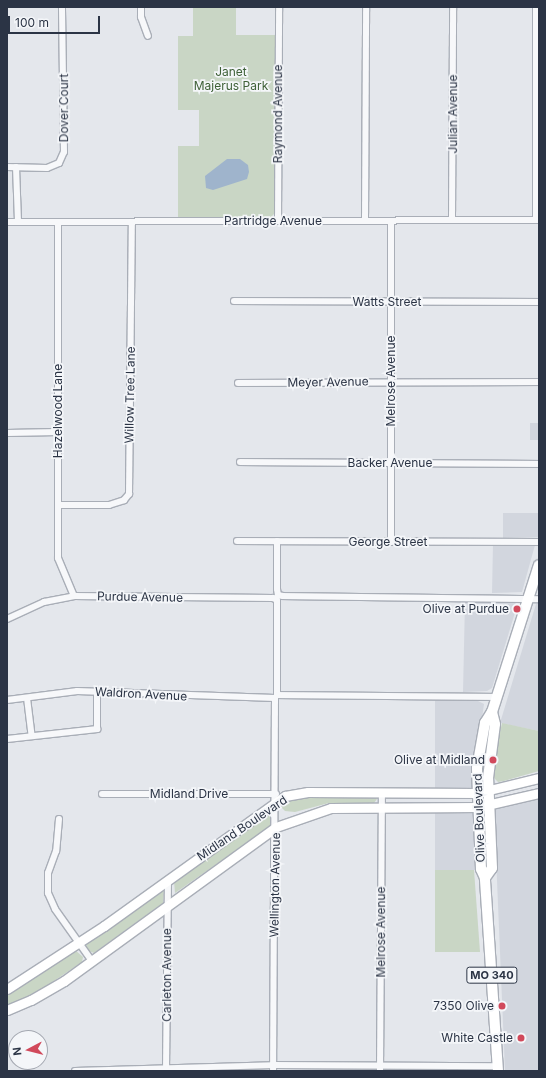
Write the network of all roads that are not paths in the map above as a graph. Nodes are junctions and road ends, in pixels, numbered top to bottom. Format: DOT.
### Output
graph roads {
  1 [pos="62,7"];
  2 [pos="141,7"];
  3 [pos="279,7"];
  4 [pos="366,7"];
  5 [pos="453,7"];
  6 [pos="536,7"];
  7 [pos="148,36"];
  8 [pos="7,167"];
  9 [pos="16,167"];
  10 [pos="452,220"];
  11 [pos="537,220"];
  12 [pos="278,221"];
  13 [pos="365,221"];
  14 [pos="391,221"];
  15 [pos="7,222"];
  16 [pos="18,222"];
  17 [pos="58,222"];
  18 [pos="132,222"];
  19 [pos="234,302"];
  20 [pos="391,302"];
  21 [pos="539,302"];
  22 [pos="391,381"];
  23 [pos="238,382"];
  24 [pos="539,382"];
  25 [pos="58,432"];
  26 [pos="7,433"];
  27 [pos="240,462"];
  28 [pos="391,463"];
  29 [pos="539,464"];
  30 [pos="58,505"];
  31 [pos="237,541"];
  32 [pos="277,541"];
  33 [pos="391,542"];
  34 [pos="539,542"];
  35 [pos="539,565"];
  36 [pos="74,596"];
  37 [pos="278,598"];
  38 [pos="534,599"];
  39 [pos="7,619"];
  40 [pos="97,693"];
  41 [pos="276,697"];
  42 [pos="497,697"];
  43 [pos="27,698"];
  44 [pos="7,700"];
  45 [pos="492,712"];
  46 [pos="32,736"];
  47 [pos="7,739"];
  48 [pos="539,778"];
  49 [pos="488,791"];
  50 [pos="477,793"];
  51 [pos="539,793"];
  52 [pos="102,794"];
  53 [pos="382,794"];
  54 [pos="276,798"];
  55 [pos="489,806"];
  56 [pos="478,807"];
  57 [pos="382,808"];
  58 [pos="59,819"];
  59 [pos="276,827"];
  60 [pos="486,878"];
  61 [pos="168,880"];
  62 [pos="169,904"];
  63 [pos="78,944"];
  64 [pos="92,960"];
  65 [pos="7,989"];
  66 [pos="7,1010"];
  67 [pos="273,1068"];
  68 [pos="380,1068"];
  69 [pos="498,1068"];
  70 [pos="166,1069"];
  71 [pos="106,1070"];
  72 [pos="75,1071"];
  1 -- 9 [label="street, Dover Court"];
  2 -- 7 [label="street"];
  3 -- 12 [label="street, Raymond Avenue"];
  4 -- 13 [label="street"];
  5 -- 10 [label="street, Julian Avenue"];
  6 -- 11 [label="street"];
  8 -- 9 [label="street"];
  9 -- 16 [label="street"];
  10 -- 11 [label="street, Partridge Avenue"];
  10 -- 14 [label="street, Partridge Avenue"];
  12 -- 13 [label="street, Partridge Avenue"];
  12 -- 18 [label="street, Partridge Avenue"];
  13 -- 14 [label="street, Partridge Avenue"];
  14 -- 20 [label="street, Melrose Avenue"];
  15 -- 16 [label="street, Partridge Avenue"];
  16 -- 17 [label="street, Partridge Avenue"];
  17 -- 18 [label="street, Partridge Avenue"];
  17 -- 25 [label="street, Hazelwood Lane"];
  18 -- 30 [label="street, Willow Tree Lane"];
  19 -- 20 [label="street, Watts Street"];
  20 -- 21 [label="street, Watts Street"];
  20 -- 22 [label="street, Melrose Avenue"];
  22 -- 23 [label="street, Meyer Avenue"];
  22 -- 24 [label="street, Meyer Avenue"];
  22 -- 28 [label="street, Melrose Avenue"];
  25 -- 26 [label="street"];
  25 -- 30 [label="street, Hazelwood Lane"];
  27 -- 28 [label="street, Backer Avenue"];
  28 -- 29 [label="street, Backer Avenue"];
  28 -- 33 [label="street, Melrose Avenue"];
  30 -- 36 [label="street, Hazelwood Lane"];
  31 -- 32 [label="street, George Street"];
  32 -- 33 [label="street, George Street"];
  32 -- 37 [label="street, Wellington Avenue"];
  33 -- 34 [label="street, George Street"];
  35 -- 38 [label="main road, Olive Boulevard / MO 340"];
  36 -- 37 [label="street, Purdue Avenue"];
  36 -- 39 [label="street, Purdue Avenue"];
  37 -- 38 [label="street, Purdue Avenue"];
  37 -- 41 [label="street, Wellington Avenue"];
  38 -- 42 [label="main road, Olive Boulevard / MO 340"];
  40 -- 41 [label="street, Waldron Avenue"];
  40 -- 43 [label="street, Waldron Avenue"];
  40 -- 46 [label="street"];
  41 -- 42 [label="street, Waldron Avenue"];
  41 -- 54 [label="street, Wellington Avenue"];
  42 -- 45 [label="main road, Olive Boulevard / MO 340"];
  43 -- 44 [label="street, Waldron Avenue"];
  43 -- 46 [label="street"];
  45 -- 49 [label="main road, Olive Boulevard / MO 340"];
  45 -- 50 [label="main road, Olive Boulevard / MO 340"];
  46 -- 47 [label="street"];
  48 -- 49 [label="main road, Midland Boulevard"];
  49 -- 50 [label="main road, Midland Boulevard"];
  49 -- 55 [label="main road, Olive Boulevard / MO 340"];
  50 -- 53 [label="main road, Midland Boulevard"];
  50 -- 56 [label="main road, Olive Boulevard / MO 340"];
  51 -- 55 [label="main road, Midland Boulevard"];
  52 -- 54 [label="street, Midland Drive"];
  53 -- 54 [label="main road, Midland Boulevard"];
  53 -- 57 [label="street, Melrose Avenue"];
  54 -- 59 [label="street, Wellington Avenue"];
  54 -- 61 [label="main road, Midland Boulevard"];
  55 -- 56 [label="main road, Midland Boulevard"];
  55 -- 60 [label="main road, Olive Boulevard / MO 340"];
  56 -- 57 [label="main road, Midland Boulevard"];
  56 -- 60 [label="main road, Olive Boulevard / MO 340"];
  57 -- 59 [label="main road, Midland Boulevard"];
  57 -- 68 [label="street, Melrose Avenue"];
  58 -- 63 [label="street"];
  59 -- 62 [label="main road, Midland Boulevard"];
  59 -- 67 [label="street, Wellington Avenue"];
  60 -- 69 [label="main road, Olive Boulevard / MO 340"];
  61 -- 62 [label="street, Carleton Avenue"];
  61 -- 63 [label="main road, Midland Boulevard"];
  62 -- 64 [label="main road, Midland Boulevard"];
  62 -- 70 [label="street, Carleton Avenue"];
  63 -- 64 [label="street"];
  63 -- 65 [label="main road, Midland Boulevard"];
  64 -- 66 [label="main road, Midland Boulevard"];
  67 -- 68 [label="street"];
  67 -- 70 [label="street"];
  68 -- 69 [label="street"];
  70 -- 71 [label="street"];
  71 -- 72 [label="street"];
}
